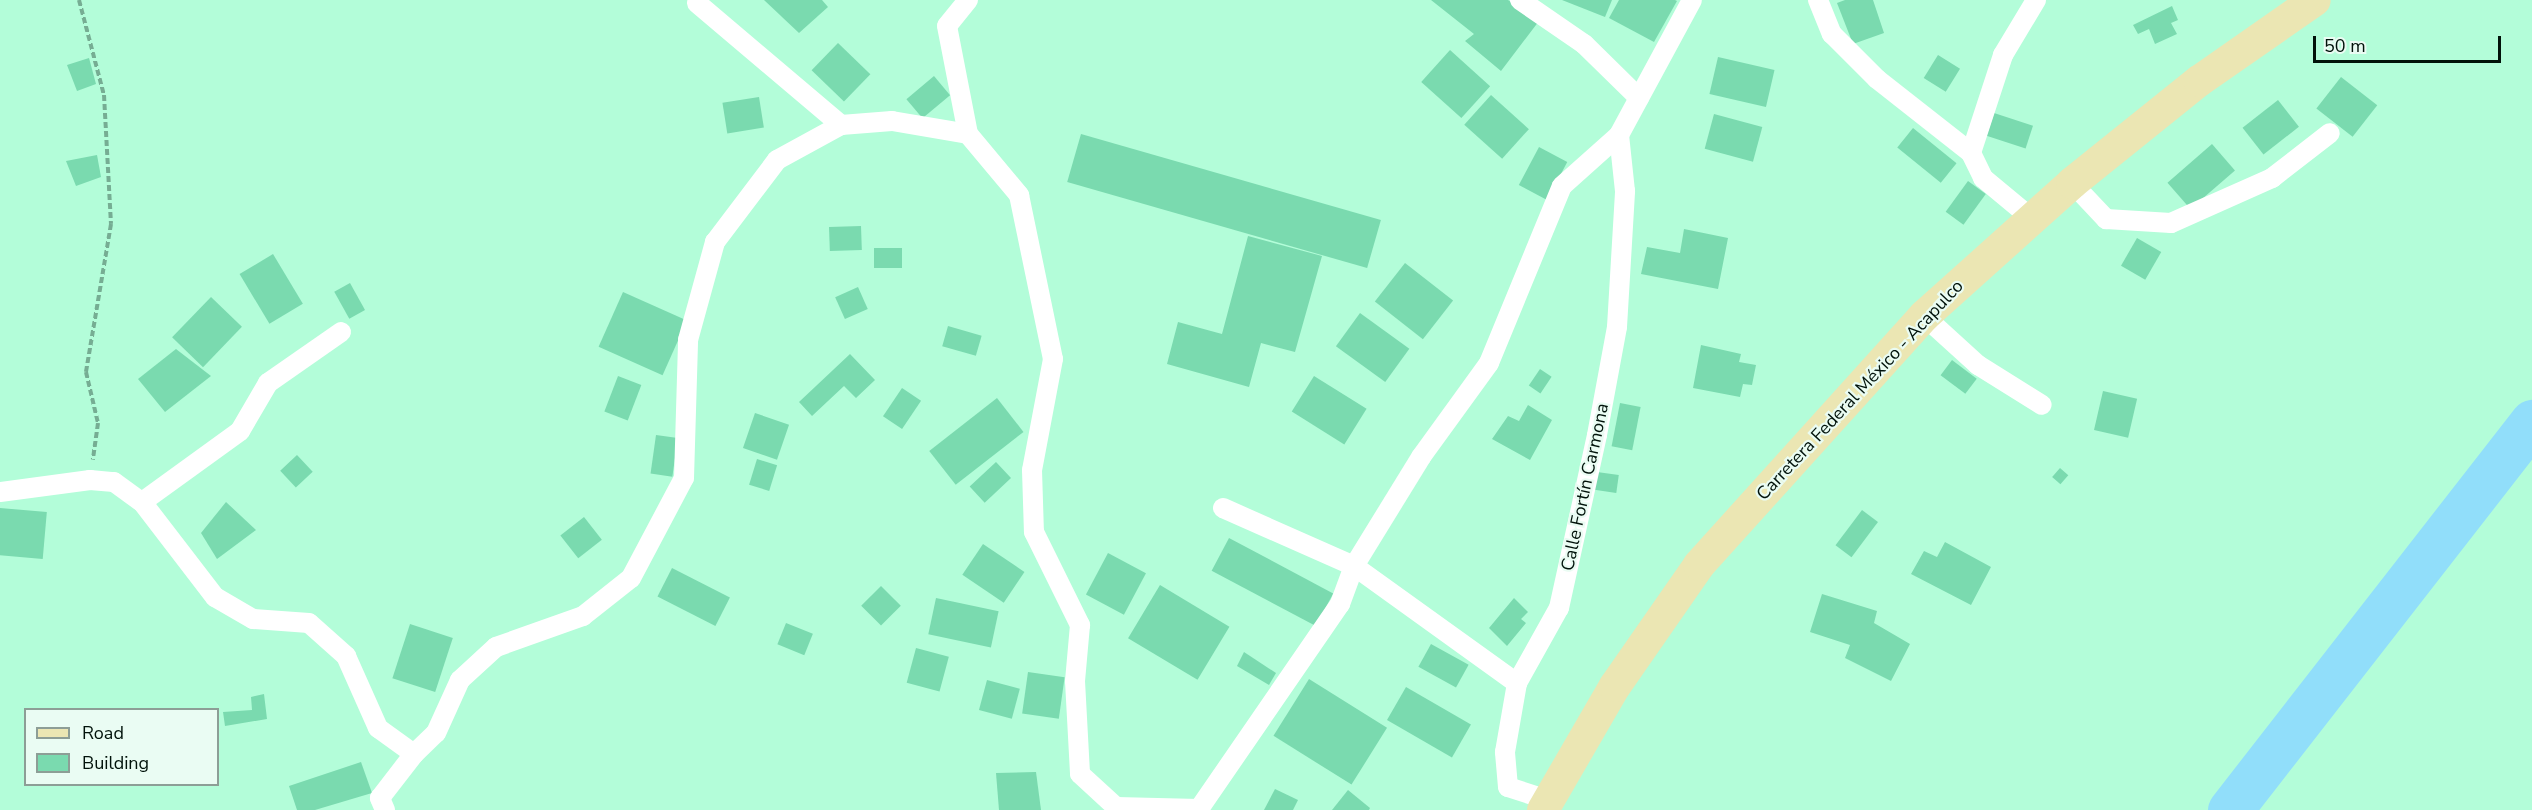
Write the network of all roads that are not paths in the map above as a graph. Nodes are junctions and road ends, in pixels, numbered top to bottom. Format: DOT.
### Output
graph roads {
  1 [pos="968,0"];
  2 [pos="1520,0"];
  3 [pos="1692,0"];
  4 [pos="1818,0"];
  5 [pos="2036,0"];
  6 [pos="2315,0"];
  7 [pos="697,3"];
  8 [pos="1639,98"];
  9 [pos="841,124"];
  10 [pos="2330,133"];
  11 [pos="968,134"];
  12 [pos="1619,135"];
  13 [pos="1971,153"];
  14 [pos="2072,183"];
  15 [pos="2030,217"];
  16 [pos="1924,316"];
  17 [pos="340,332"];
  18 [pos="2042,405"];
  19 [pos="0,492"];
  20 [pos="142,502"];
  21 [pos="1224,508"];
  22 [pos="1354,566"];
  23 [pos="1517,683"];
  24 [pos="414,754"];
  25 [pos="1545,805"];
  26 [pos="385,810"];
  1 -- 11 [label="street"];
  2 -- 8 [label="street"];
  3 -- 8 [label="street"];
  4 -- 13 [label="street"];
  5 -- 13 [label="street"];
  6 -- 14 [label="main road, Carretera Federal México - Acapulco"];
  7 -- 9 [label="street"];
  8 -- 12 [label="street"];
  9 -- 11 [label="street"];
  9 -- 24 [label="street"];
  10 -- 14 [label="street"];
  11 -- 22 [label="street"];
  12 -- 22 [label="street"];
  12 -- 23 [label="street, Calle Fortín Carmona"];
  13 -- 15 [label="street"];
  14 -- 15 [label="main road, Carretera Federal México - Acapulco"];
  15 -- 16 [label="main road, Carretera Federal México - Acapulco"];
  16 -- 18 [label="street"];
  16 -- 25 [label="main road, Carretera Federal México - Acapulco"];
  17 -- 20 [label="street"];
  19 -- 20 [label="street"];
  20 -- 24 [label="street"];
  21 -- 22 [label="street"];
  22 -- 23 [label="street"];
  23 -- 25 [label="street, Calle Fortín Carmona"];
  24 -- 26 [label="street"];
}
